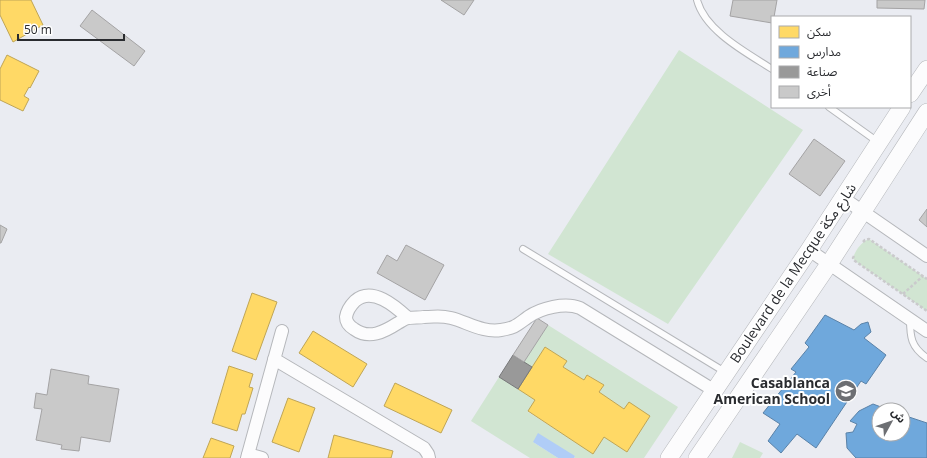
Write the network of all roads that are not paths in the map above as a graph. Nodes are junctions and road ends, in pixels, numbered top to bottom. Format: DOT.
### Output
graph roads {
  1 [pos="697,0"];
  2 [pos="771,69"];
  3 [pos="927,69"];
  4 [pos="911,93"];
  5 [pos="830,108"];
  6 [pos="901,108"];
  7 [pos="927,112"];
  8 [pos="880,143"];
  9 [pos="842,198"];
  10 [pos="863,212"];
  11 [pos="523,249"];
  12 [pos="809,250"];
  13 [pos="927,256"];
  14 [pos="829,264"];
  15 [pos="408,318"];
  16 [pos="910,319"];
  17 [pos="282,331"];
  18 [pos="927,331"];
  19 [pos="927,358"];
  20 [pos="274,359"];
  21 [pos="727,373"];
  22 [pos="715,391"];
  23 [pos="247,456"];
  24 [pos="262,458"];
  25 [pos="429,458"];
  26 [pos="669,458"];
  27 [pos="697,458"];
  1 -- 2 [label="lane"];
  3 -- 4 [label="main road"];
  5 -- 8 [label="lane"];
  6 -- 8 [label="main road, Boulevard de la Mecque شارع مكة"];
  7 -- 10 [label="main road, Boulevard de la Mecque شارع مكة"];
  8 -- 9 [label="main road, Boulevard de la Mecque شارع مكة"];
  9 -- 10 [label="street"];
  9 -- 12 [label="main road, Boulevard de la Mecque شارع مكة"];
  10 -- 13 [label="street"];
  10 -- 14 [label="main road, Boulevard de la Mecque شارع مكة"];
  11 -- 21 [label="lane"];
  12 -- 14 [label="street"];
  12 -- 21 [label="main road, Boulevard de la Mecque شارع مكة"];
  14 -- 16 [label="street"];
  14 -- 27 [label="main road, Boulevard de la Mecque شارع مكة"];
  15 -- 15 [label="street"];
  15 -- 22 [label="street"];
  16 -- 18 [label="street"];
  16 -- 19 [label="lane"];
  17 -- 20 [label="street"];
  20 -- 23 [label="street"];
  20 -- 25 [label="street"];
  21 -- 22 [label="main road, Boulevard de la Mecque شارع مكة"];
  22 -- 26 [label="main road, Boulevard de la Mecque شارع مكة"];
  23 -- 24 [label="street"];
}
